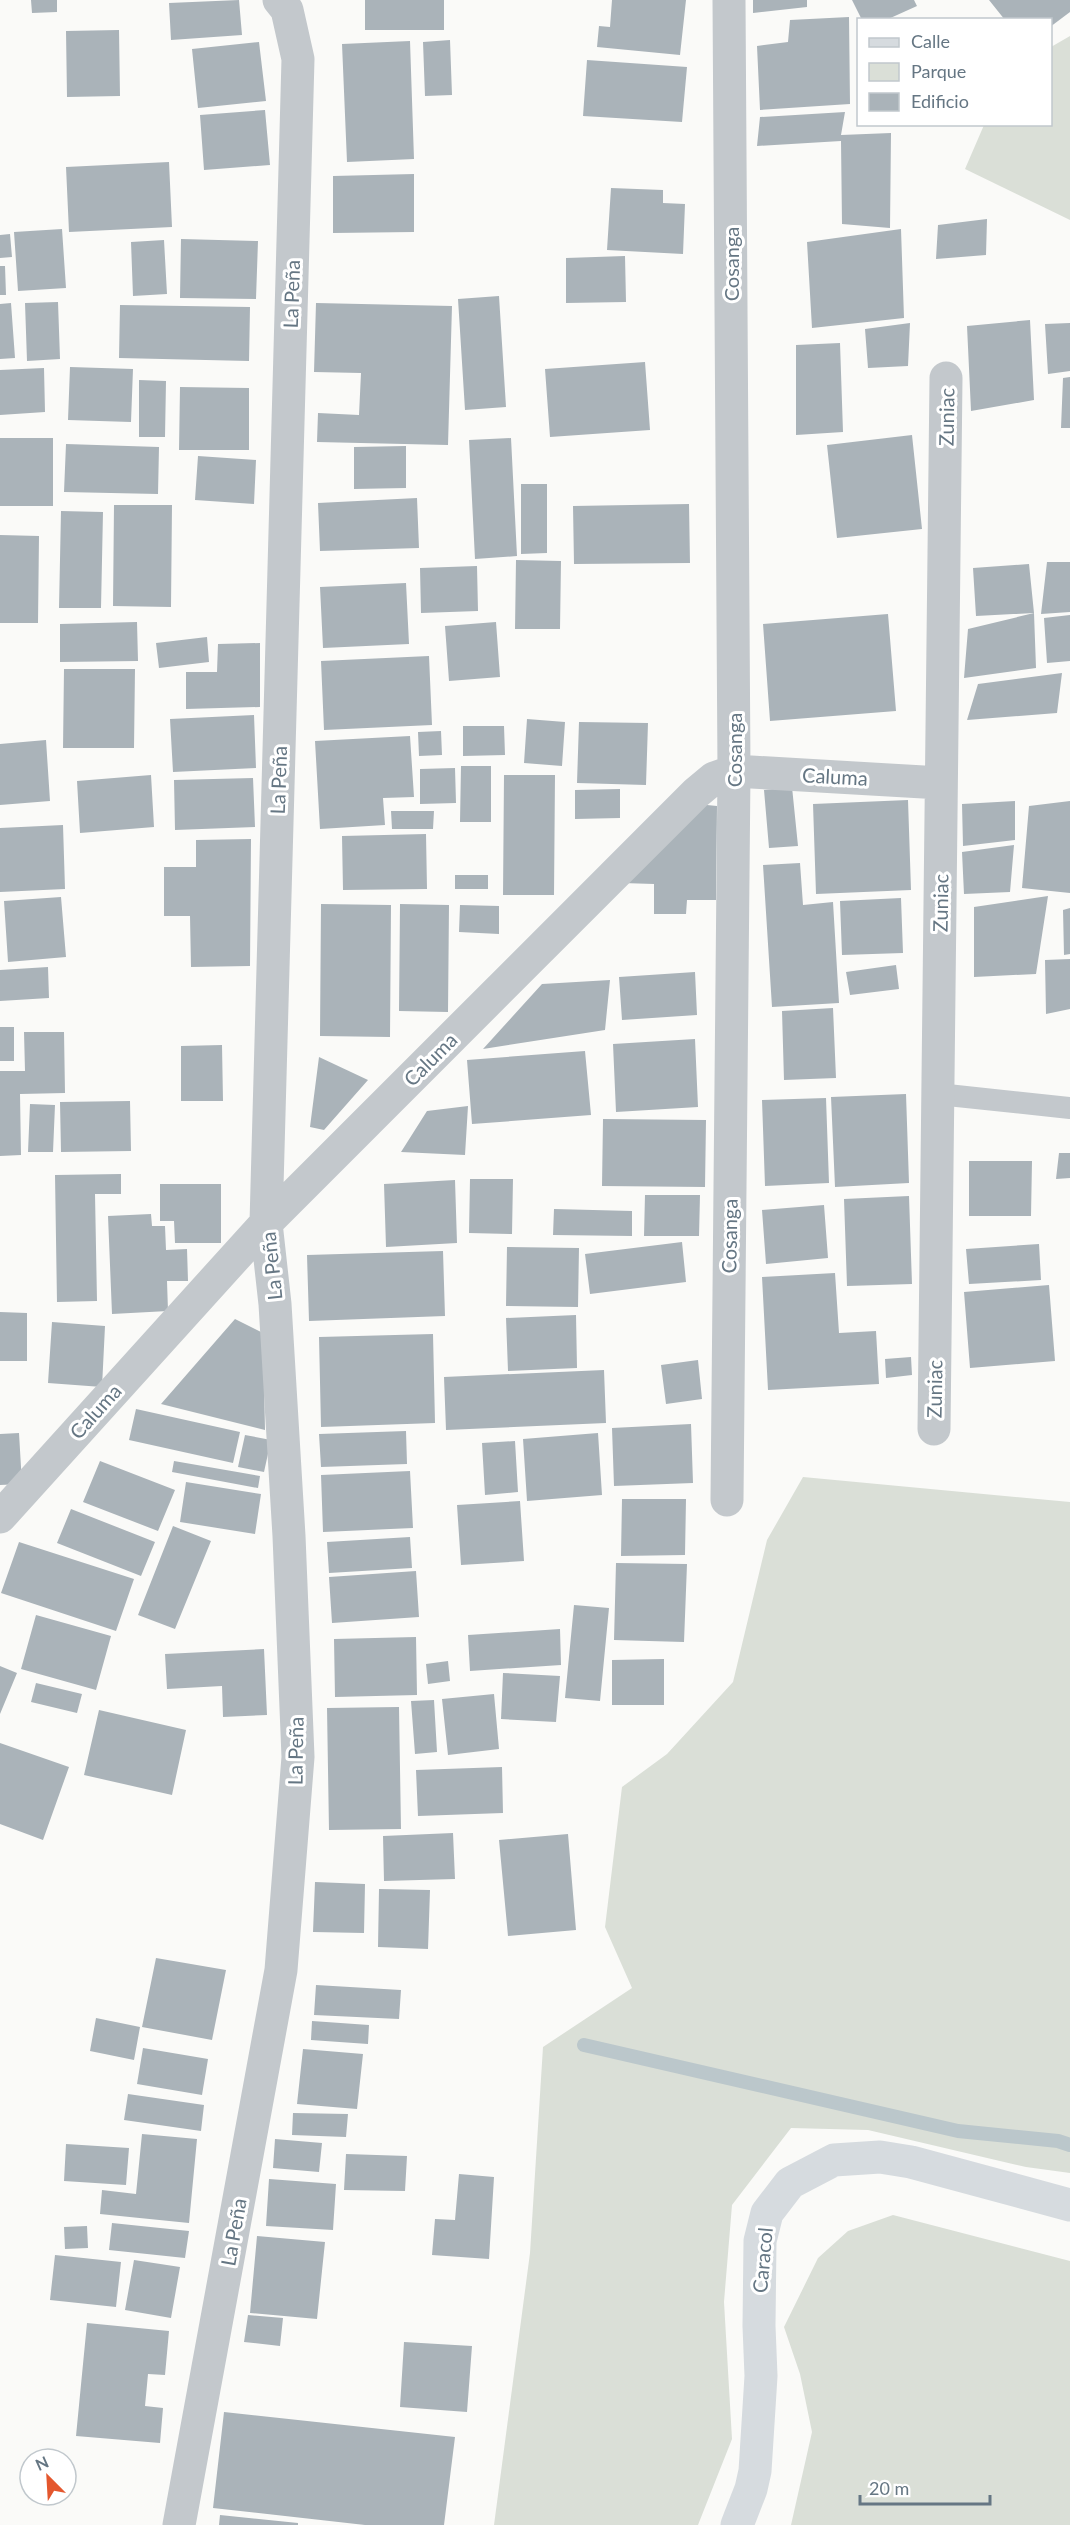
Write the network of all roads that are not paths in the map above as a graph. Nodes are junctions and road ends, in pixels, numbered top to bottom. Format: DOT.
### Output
graph roads {
  1 [pos="279,0"];
  2 [pos="729,0"];
  3 [pos="946,378"];
  4 [pos="735,771"];
  5 [pos="941,783"];
  6 [pos="938,1094"];
  7 [pos="1070,1108"];
  8 [pos="266,1223"];
  9 [pos="934,1429"];
  10 [pos="727,1500"];
  11 [pos="0,1517"];
  12 [pos="1070,2205"];
  13 [pos="179,2525"];
  14 [pos="737,2525"];
  1 -- 8 [label="street, La Peña"];
  2 -- 4 [label="street, Cosanga"];
  3 -- 5 [label="street, Zuniac"];
  4 -- 5 [label="street, Caluma"];
  4 -- 8 [label="street, Caluma"];
  4 -- 10 [label="street, Cosanga"];
  5 -- 6 [label="street, Zuniac"];
  6 -- 7 [label="lane"];
  6 -- 9 [label="street, Zuniac"];
  8 -- 11 [label="street, Caluma"];
  8 -- 13 [label="street, La Peña"];
  12 -- 14 [label="street, Caracol"];
}
